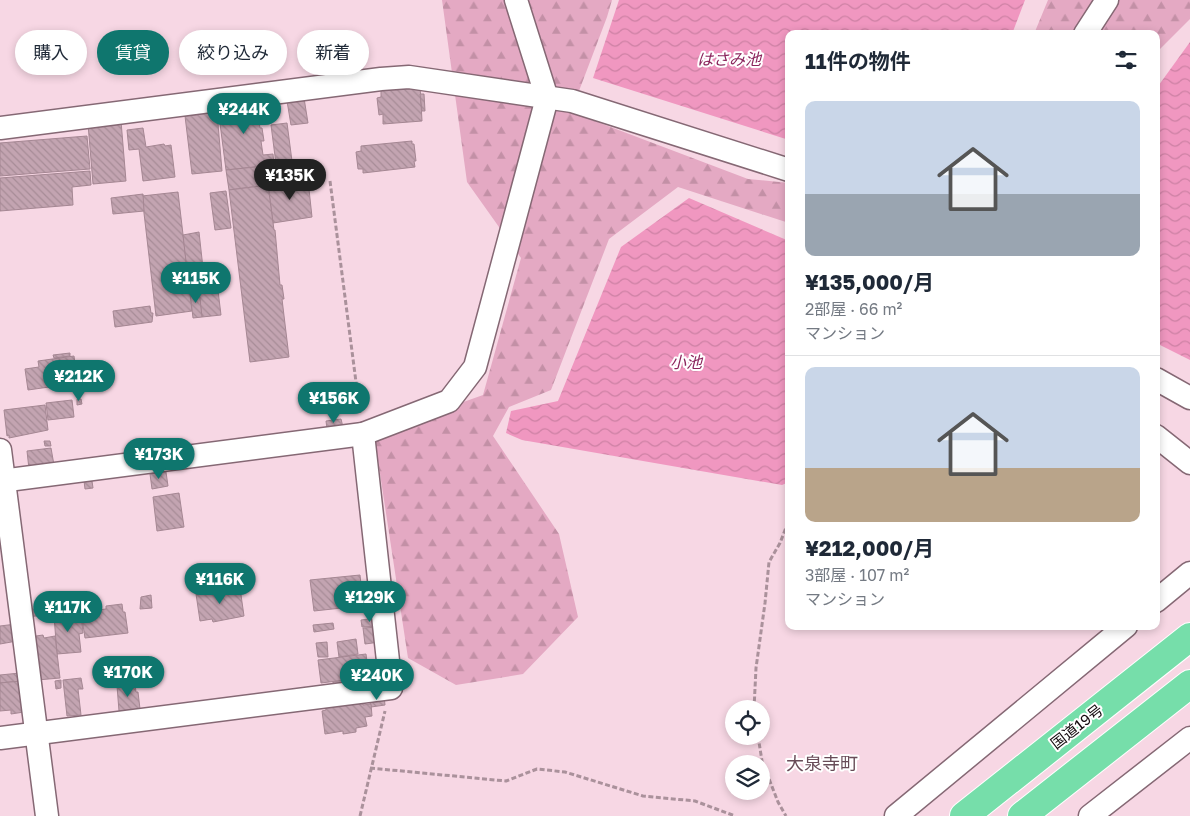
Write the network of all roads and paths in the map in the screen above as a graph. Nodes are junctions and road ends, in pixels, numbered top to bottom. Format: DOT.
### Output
graph roads {
  1 [pos="516,0"];
  2 [pos="1107,0"];
  3 [pos="1088,30"];
  4 [pos="547,98"];
  5 [pos="0,128"];
  6 [pos="785,169"];
  7 [pos="330,181"];
  8 [pos="1160,381"];
  9 [pos="1190,398"];
  10 [pos="363,434"];
  11 [pos="1160,439"];
  12 [pos="0,450"];
  13 [pos="1190,463"];
  14 [pos="2,481"];
  15 [pos="785,530"];
  16 [pos="1190,573"];
  17 [pos="1160,598"];
  18 [pos="1121,630"];
  19 [pos="1190,637"];
  20 [pos="1190,684"];
  21 [pos="391,688"];
  22 [pos="754,700"];
  23 [pos="37,734"];
  24 [pos="0,738"];
  25 [pos="1190,738"];
  26 [pos="760,745"];
  27 [pos="370,768"];
  28 [pos="47,816"];
  29 [pos="360,816"];
  30 [pos="735,816"];
  31 [pos="786,816"];
  32 [pos="896,816"];
  33 [pos="964,816"];
  34 [pos="1022,816"];
  35 [pos="1090,816"];
  1 -- 4 [label="street"];
  2 -- 3 [label="street"];
  4 -- 5 [label="street"];
  4 -- 6 [label="street"];
  4 -- 10 [label="street"];
  7 -- 10 [label="path"];
  8 -- 9 [label="street"];
  10 -- 14 [label="street"];
  10 -- 21 [label="street"];
  11 -- 13 [label="street"];
  12 -- 14 [label="street"];
  14 -- 23 [label="street"];
  15 -- 22 [label="path"];
  16 -- 17 [label="street"];
  18 -- 32 [label="street"];
  19 -- 33 [label="highway, 国道19号"];
  20 -- 34 [label="highway"];
  21 -- 23 [label="street"];
  21 -- 27 [label="path"];
  23 -- 24 [label="street"];
  23 -- 28 [label="street"];
  25 -- 35 [label="street"];
  26 -- 31 [label="path"];
  27 -- 29 [label="path"];
  27 -- 30 [label="path"];
}
